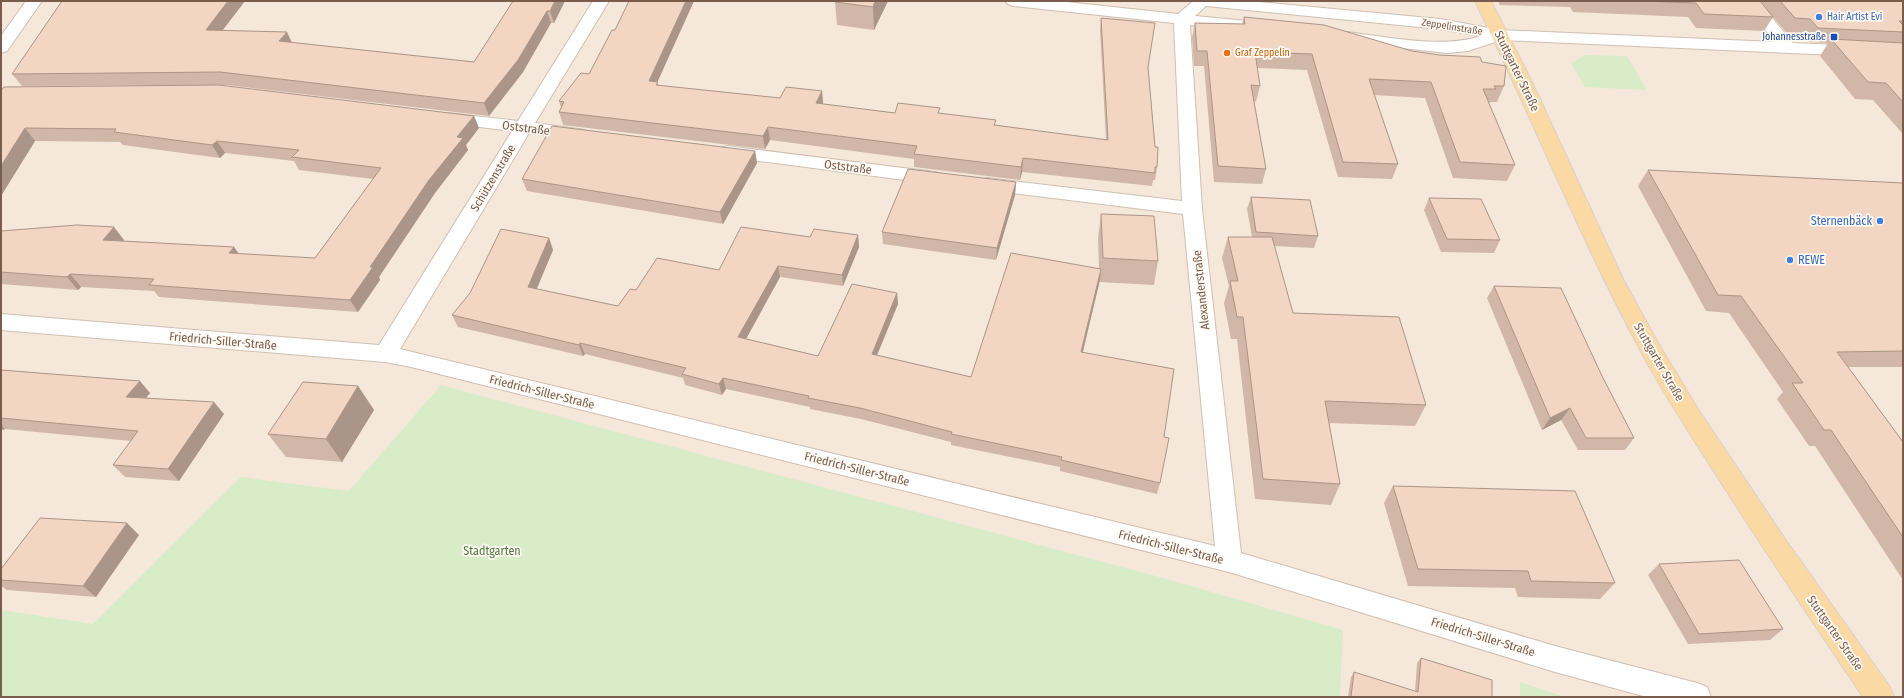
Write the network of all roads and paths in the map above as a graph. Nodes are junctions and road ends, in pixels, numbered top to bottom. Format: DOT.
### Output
graph roads {
  1 [pos="34,1"];
  2 [pos="601,1"];
  3 [pos="1013,1"];
  4 [pos="1199,1"];
  5 [pos="1203,1"];
  6 [pos="1483,1"];
  7 [pos="1750,1"];
  8 [pos="1182,19"];
  9 [pos="1276,29"];
  10 [pos="1330,35"];
  11 [pos="1500,35"];
  12 [pos="1,48"];
  13 [pos="1788,48"];
  14 [pos="1903,53"];
  15 [pos="430,116"];
  16 [pos="523,128"];
  17 [pos="594,136"];
  18 [pos="712,151"];
  19 [pos="948,179"];
  20 [pos="972,182"];
  21 [pos="1192,209"];
  22 [pos="1,322"];
  23 [pos="385,354"];
  24 [pos="1229,561"];
  25 [pos="1697,697"];
  26 [pos="1880,697"];
  1 -- 12 [label="street"];
  2 -- 16 [label="street, Schützenstraße"];
  3 -- 8 [label="street"];
  4 -- 5 [label="street, Zeppelinstraße"];
  5 -- 8 [label="street"];
  5 -- 11 [label="street, Zeppelinstraße"];
  6 -- 11 [label="main road, Stuttgarter Straße"];
  7 -- 13 [label="street"];
  8 -- 9 [label="street"];
  8 -- 21 [label="street, Alexanderstraße"];
  10 -- 11 [label="street, Zeppelinstraße"];
  11 -- 13 [label="street"];
  11 -- 26 [label="main road, Stuttgarter Straße"];
  13 -- 14 [label="street"];
  15 -- 16 [label="street, Oststraße"];
  16 -- 17 [label="street, Oststraße"];
  16 -- 23 [label="street, Schützenstraße"];
  18 -- 19 [label="street, Oststraße"];
  20 -- 21 [label="street"];
  21 -- 24 [label="street, Alexanderstraße"];
  22 -- 23 [label="street, Friedrich-Siller-Straße"];
  23 -- 24 [label="street, Friedrich-Siller-Straße"];
  24 -- 25 [label="street, Friedrich-Siller-Straße"];
}
